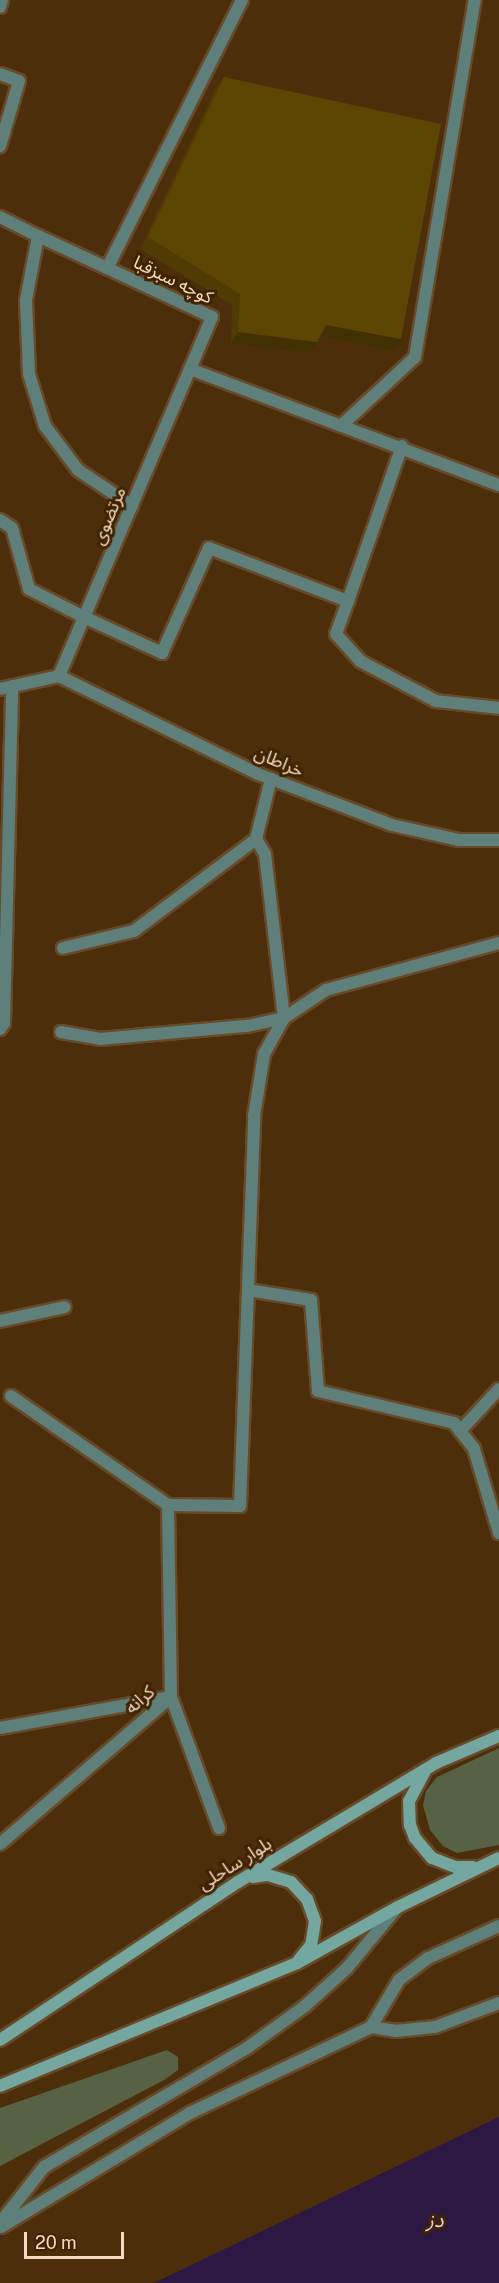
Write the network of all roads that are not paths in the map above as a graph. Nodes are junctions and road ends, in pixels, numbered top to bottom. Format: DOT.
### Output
graph roads {
  1 [pos="2,0"];
  2 [pos="242,0"];
  3 [pos="475,0"];
  4 [pos="0,7"];
  5 [pos="0,74"];
  6 [pos="0,146"];
  7 [pos="0,218"];
  8 [pos="38,236"];
  9 [pos="108,268"];
  10 [pos="190,369"];
  11 [pos="343,424"];
  12 [pos="402,446"];
  13 [pos="499,485"];
  14 [pos="132,506"];
  15 [pos="0,520"];
  16 [pos="348,601"];
  17 [pos="86,618"];
  18 [pos="59,676"];
  19 [pos="6,688"];
  20 [pos="499,708"];
  21 [pos="272,779"];
  22 [pos="256,839"];
  23 [pos="499,840"];
  24 [pos="499,943"];
  25 [pos="63,948"];
  26 [pos="284,1018"];
  27 [pos="0,1029"];
  28 [pos="61,1032"];
  29 [pos="248,1290"];
  30 [pos="65,1306"];
  31 [pos="0,1321"];
  32 [pos="499,1389"];
  33 [pos="12,1396"];
  34 [pos="460,1431"];
  35 [pos="168,1505"];
  36 [pos="499,1533"];
  37 [pos="171,1697"];
  38 [pos="0,1728"];
  39 [pos="499,1736"];
  40 [pos="436,1763"];
  41 [pos="219,1828"];
  42 [pos="0,1844"];
  43 [pos="499,1858"];
  44 [pos="477,1867"];
  45 [pos="245,1878"];
  46 [pos="398,1907"];
  47 [pos="499,1926"];
  48 [pos="297,1964"];
  49 [pos="499,2002"];
  50 [pos="371,2027"];
  51 [pos="0,2040"];
  52 [pos="0,2086"];
  53 [pos="0,2225"];
  1 -- 4 [label="street"];
  2 -- 9 [label="street, کوچه سبزقبا"];
  3 -- 11 [label="street"];
  5 -- 6 [label="street"];
  7 -- 8 [label="street"];
  8 -- 9 [label="street"];
  8 -- 14 [label="street"];
  9 -- 10 [label="street, کوچه سبزقبا"];
  10 -- 11 [label="street"];
  10 -- 14 [label="street, مرتضوی"];
  11 -- 12 [label="street"];
  12 -- 13 [label="street"];
  12 -- 16 [label="street"];
  14 -- 17 [label="street, مرتضوی"];
  15 -- 17 [label="street"];
  16 -- 17 [label="street"];
  16 -- 20 [label="street"];
  17 -- 18 [label="street, مرتضوی"];
  18 -- 19 [label="street"];
  18 -- 21 [label="street, خراطان"];
  19 -- 27 [label="street"];
  21 -- 22 [label="street"];
  21 -- 23 [label="street, خراطان"];
  22 -- 25 [label="street"];
  22 -- 26 [label="street"];
  24 -- 26 [label="street"];
  26 -- 28 [label="street"];
  26 -- 29 [label="street"];
  29 -- 34 [label="street"];
  29 -- 35 [label="street"];
  30 -- 31 [label="street"];
  32 -- 34 [label="street"];
  33 -- 35 [label="street"];
  34 -- 36 [label="street"];
  35 -- 37 [label="street"];
  37 -- 38 [label="street, کرانه"];
  37 -- 41 [label="street"];
  37 -- 42 [label="street, کرانه"];
  39 -- 40 [label="main road, بلوار ساحلی"];
  40 -- 44 [label="main road"];
  40 -- 45 [label="main road, بلوار ساحلی"];
  43 -- 44 [label="main road"];
  44 -- 46 [label="main road"];
  45 -- 48 [label="main road"];
  45 -- 51 [label="main road, بلوار ساحلی"];
  46 -- 48 [label="main road"];
  46 -- 53 [label="street"];
  47 -- 50 [label="street"];
  48 -- 52 [label="main road"];
  49 -- 50 [label="street"];
  50 -- 53 [label="street"];
}
